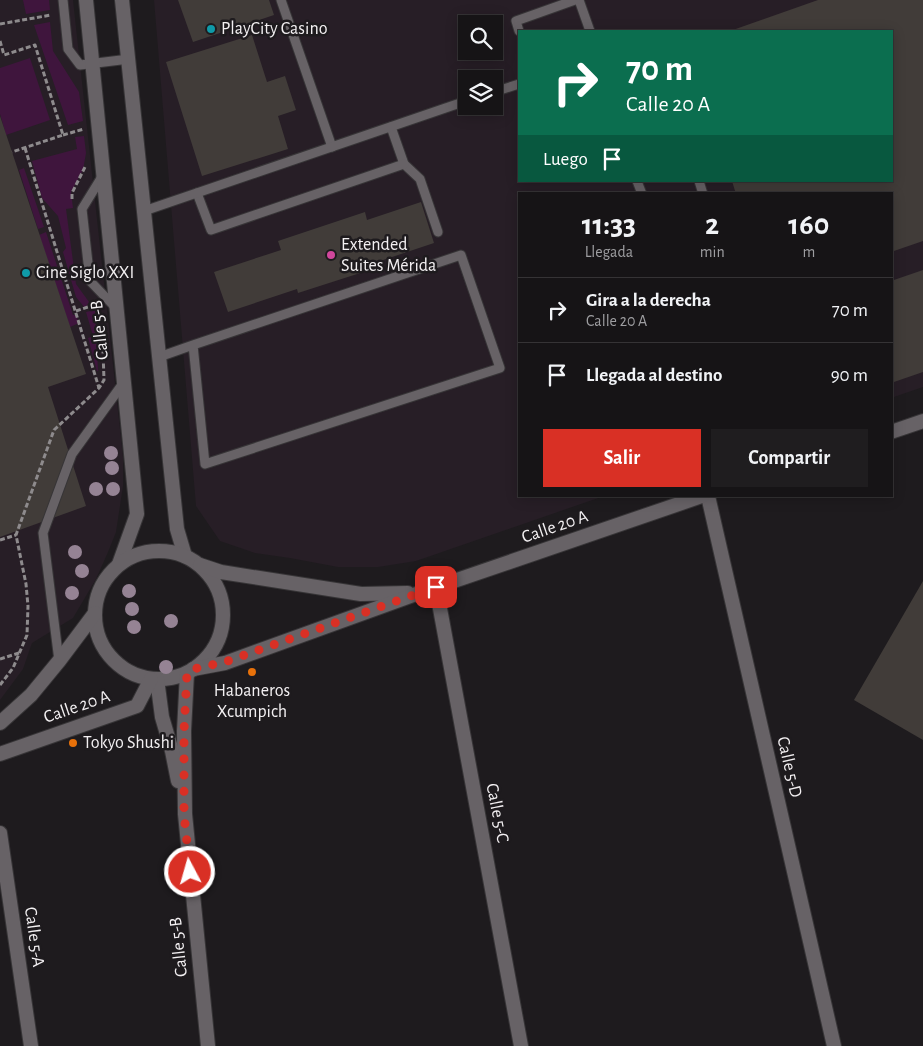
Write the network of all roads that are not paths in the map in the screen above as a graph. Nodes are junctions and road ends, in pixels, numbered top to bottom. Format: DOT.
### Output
graph roads {
  1 [pos="63,0"];
  2 [pos="86,0"];
  3 [pos="122,0"];
  4 [pos="282,0"];
  5 [pos="577,0"];
  6 [pos="519,30"];
  7 [pos="590,30"];
  8 [pos="128,59"];
  9 [pos="93,64"];
  10 [pos="518,84"];
  11 [pos="503,89"];
  12 [pos="458,105"];
  13 [pos="391,127"];
  14 [pos="332,147"];
  15 [pos="404,164"];
  16 [pos="104,175"];
  17 [pos="197,193"];
  18 [pos="144,211"];
  19 [pos="438,232"];
  20 [pos="117,310"];
  21 [pos="194,345"];
  22 [pos="159,357"];
  23 [pos="124,382"];
  24 [pos="923,421"];
  25 [pos="893,431"];
  26 [pos="699,497"];
  27 [pos="708,497"];
  28 [pos="184,556"];
  29 [pos="197,563"];
  30 [pos="119,564"];
  31 [pos="436,587"];
  32 [pos="419,592"];
  33 [pos="95,613"];
  34 [pos="59,661"];
  35 [pos="190,671"];
  36 [pos="154,679"];
  37 [pos="0,723"];
  38 [pos="0,754"];
  39 [pos="184,814"];
  40 [pos="0,833"];
  41 [pos="31,1046"];
  42 [pos="208,1046"];
  43 [pos="522,1046"];
  44 [pos="834,1046"];
  1 -- 9 [label="lane"];
  2 -- 9 [label="street, Calle 5-B"];
  3 -- 8 [label="street"];
  4 -- 14 [label="lane"];
  5 -- 6 [label="lane"];
  5 -- 7 [label="lane"];
  8 -- 9 [label="lane"];
  8 -- 18 [label="street"];
  9 -- 16 [label="street, Calle 5-B"];
  10 -- 11 [label="lane"];
  12 -- 13 [label="lane"];
  13 -- 14 [label="lane"];
  13 -- 15 [label="lane"];
  14 -- 17 [label="lane"];
  15 -- 17 [label="lane"];
  15 -- 19 [label="lane"];
  16 -- 20 [label="street, Calle 5-B"];
  16 -- 20 [label="lane"];
  17 -- 18 [label="lane"];
  18 -- 22 [label="street"];
  20 -- 23 [label="street, Calle 5-B"];
  21 -- 21 [label="lane"];
  21 -- 22 [label="lane"];
  22 -- 28 [label="street"];
  23 -- 30 [label="street, Calle 5-B"];
  23 -- 34 [label="lane"];
  24 -- 25 [label="street"];
  26 -- 31 [label="street, Calle 20 A"];
  27 -- 44 [label="street, Calle 5-D"];
  28 -- 29 [label="street"];
  28 -- 30 [label="street"];
  29 -- 32 [label="street, Calle 20 A"];
  29 -- 35 [label="street"];
  30 -- 33 [label="street"];
  31 -- 32 [label="street, Calle 20 A"];
  31 -- 43 [label="street, Calle 5-C"];
  32 -- 35 [label="street, Calle 20 A"];
  33 -- 34 [label="street, Calle 20 A"];
  33 -- 36 [label="street"];
  34 -- 37 [label="street, Calle 20 A"];
  35 -- 36 [label="street"];
  35 -- 39 [label="street, Calle 5-B"];
  36 -- 38 [label="street, Calle 20 A"];
  36 -- 39 [label="street, Calle 5-B"];
  39 -- 42 [label="street, Calle 5-B"];
  40 -- 41 [label="street, Calle 5-A"];
}
